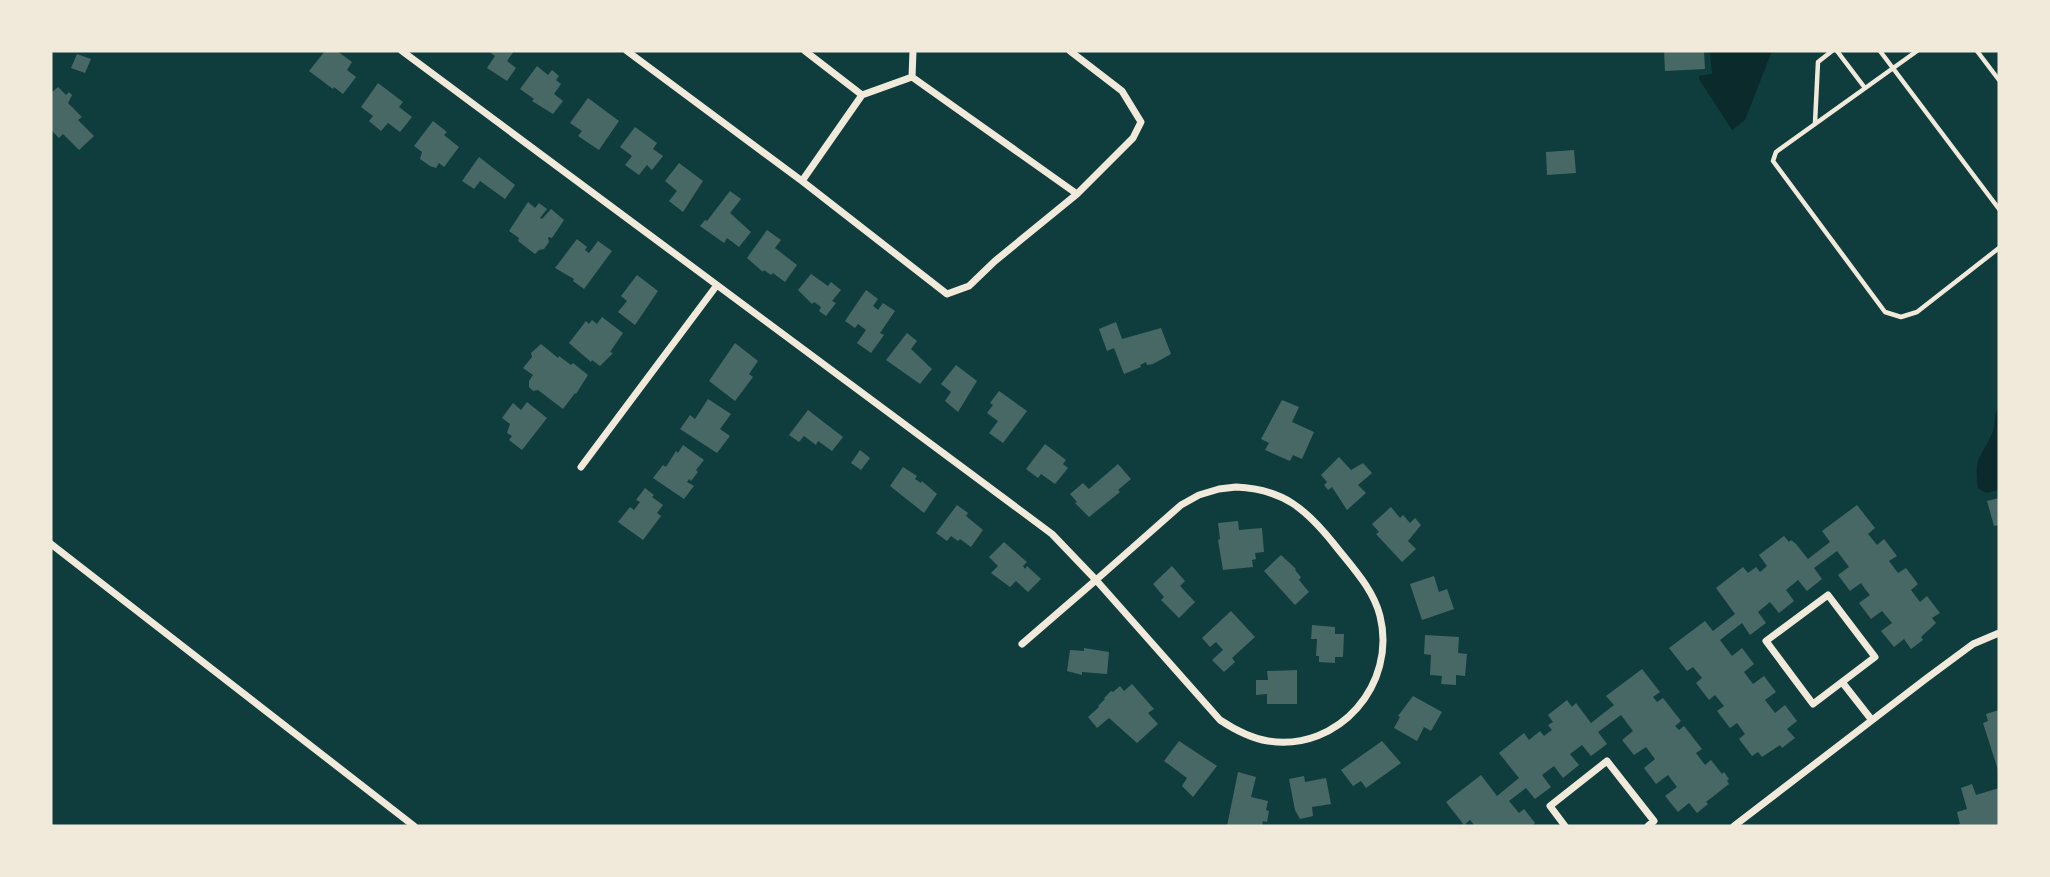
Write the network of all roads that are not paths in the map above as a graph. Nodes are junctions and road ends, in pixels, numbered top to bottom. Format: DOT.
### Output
graph roads {
  1 [pos="402,51"];
  2 [pos="627,51"];
  3 [pos="805,51"];
  4 [pos="913,51"];
  5 [pos="1070,51"];
  6 [pos="1834,51"];
  7 [pos="1880,51"];
  8 [pos="1917,51"];
  9 [pos="1977,51"];
  10 [pos="1894,68"];
  11 [pos="912,77"];
  12 [pos="1999,80"];
  13 [pos="1865,88"];
  14 [pos="862,95"];
  15 [pos="1815,124"];
  16 [pos="802,181"];
  17 [pos="1077,194"];
  18 [pos="1999,209"];
  19 [pos="1999,248"];
  20 [pos="717,285"];
  21 [pos="581,467"];
  22 [pos="51,544"];
  23 [pos="1097,580"];
  24 [pos="1999,633"];
  25 [pos="1022,644"];
  26 [pos="1842,682"];
  27 [pos="1871,719"];
  28 [pos="414,826"];
  29 [pos="1565,826"];
  30 [pos="1648,826"];
  31 [pos="1734,826"];
  1 -- 20 [label="street"];
  2 -- 16 [label="street"];
  3 -- 14 [label="street"];
  4 -- 11 [label="street"];
  5 -- 17 [label="street"];
  6 -- 13 [label="lane"];
  6 -- 15 [label="lane"];
  7 -- 10 [label="lane"];
  8 -- 10 [label="lane"];
  9 -- 12 [label="lane"];
  10 -- 13 [label="lane"];
  10 -- 18 [label="lane"];
  11 -- 14 [label="street"];
  11 -- 17 [label="street"];
  13 -- 15 [label="lane"];
  14 -- 16 [label="street"];
  15 -- 19 [label="lane"];
  16 -- 17 [label="street"];
  20 -- 21 [label="street"];
  20 -- 23 [label="street"];
  22 -- 28 [label="street"];
  23 -- 23 [label="street"];
  23 -- 25 [label="street"];
  24 -- 27 [label="street"];
  26 -- 26 [label="street"];
  26 -- 27 [label="street"];
  27 -- 31 [label="street"];
  29 -- 30 [label="street"];
}
